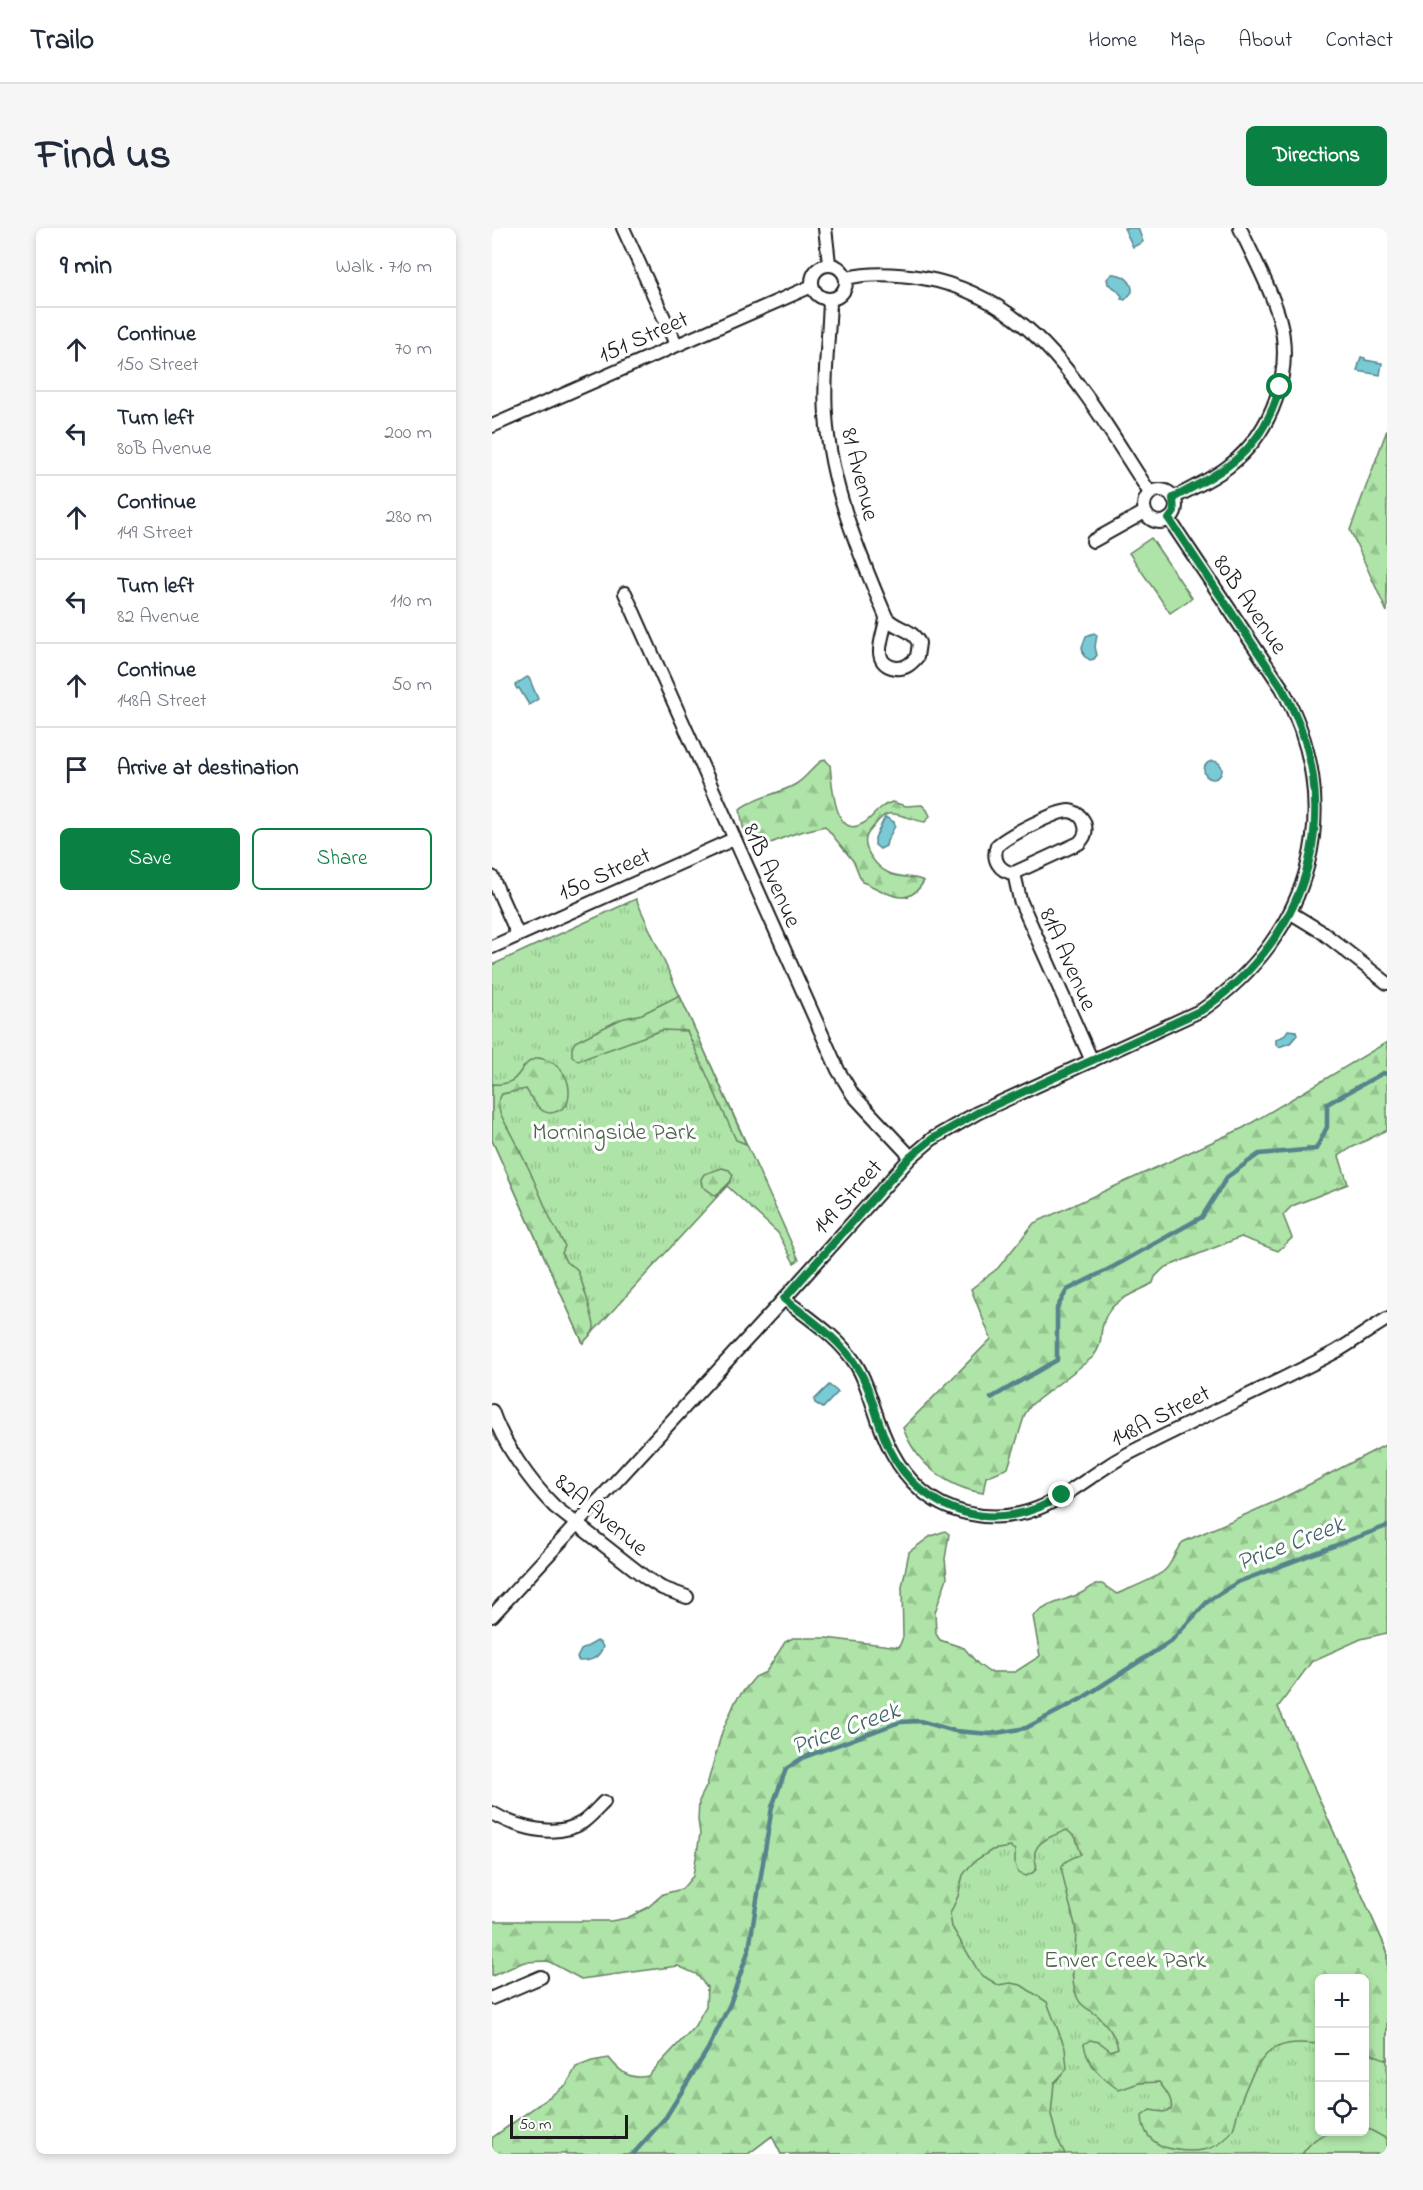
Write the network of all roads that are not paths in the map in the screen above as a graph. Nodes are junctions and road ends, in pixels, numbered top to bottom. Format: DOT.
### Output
graph roads {
  1 [pos="623,228"];
  2 [pos="825,228"];
  3 [pos="1240,228"];
  4 [pos="829,263"];
  5 [pos="846,278"];
  6 [pos="812,286"];
  7 [pos="830,300"];
  8 [pos="676,344"];
  9 [pos="492,426"];
  10 [pos="1150,493"];
  11 [pos="1173,498"];
  12 [pos="1145,513"];
  13 [pos="1169,519"];
  14 [pos="1093,541"];
  15 [pos="625,593"];
  16 [pos="886,617"];
  17 [pos="734,839"];
  18 [pos="1014,873"];
  19 [pos="492,877"];
  20 [pos="1292,913"];
  21 [pos="518,935"];
  22 [pos="492,947"];
  23 [pos="1387,983"];
  24 [pos="1092,1061"];
  25 [pos="910,1157"];
  26 [pos="784,1299"];
  27 [pos="1387,1319"];
  28 [pos="492,1414"];
  29 [pos="575,1524"];
  30 [pos="687,1597"];
  31 [pos="492,1616"];
  32 [pos="604,1802"];
  33 [pos="492,1813"];
  34 [pos="541,1977"];
  35 [pos="492,1998"];
  1 -- 8 [label="street"];
  2 -- 4 [label="street"];
  3 -- 11 [label="street"];
  4 -- 5 [label="street"];
  4 -- 6 [label="street"];
  5 -- 7 [label="street"];
  5 -- 10 [label="street"];
  6 -- 7 [label="street"];
  6 -- 8 [label="street, 151 Street"];
  7 -- 16 [label="street, 81 Avenue"];
  8 -- 9 [label="street, 151 Street"];
  10 -- 11 [label="street"];
  10 -- 12 [label="street"];
  11 -- 13 [label="street"];
  12 -- 13 [label="street"];
  12 -- 14 [label="street"];
  13 -- 20 [label="street, 80B Avenue"];
  15 -- 17 [label="street, 81B Avenue"];
  17 -- 21 [label="street, 150 Street"];
  17 -- 25 [label="street, 81B Avenue"];
  18 -- 18 [label="street"];
  18 -- 24 [label="street, 81A Avenue"];
  19 -- 21 [label="street"];
  20 -- 23 [label="street"];
  20 -- 24 [label="street, 149 Street"];
  21 -- 22 [label="street, 150 Street"];
  24 -- 25 [label="street, 149 Street"];
  25 -- 26 [label="street, 149 Street"];
  26 -- 27 [label="street, 148A Street"];
  26 -- 29 [label="street, 149 Street"];
  28 -- 29 [label="street, 82A Avenue"];
  29 -- 30 [label="street, 82A Avenue"];
  29 -- 31 [label="street, 149 Street"];
  32 -- 33 [label="street"];
  34 -- 35 [label="street"];
}
